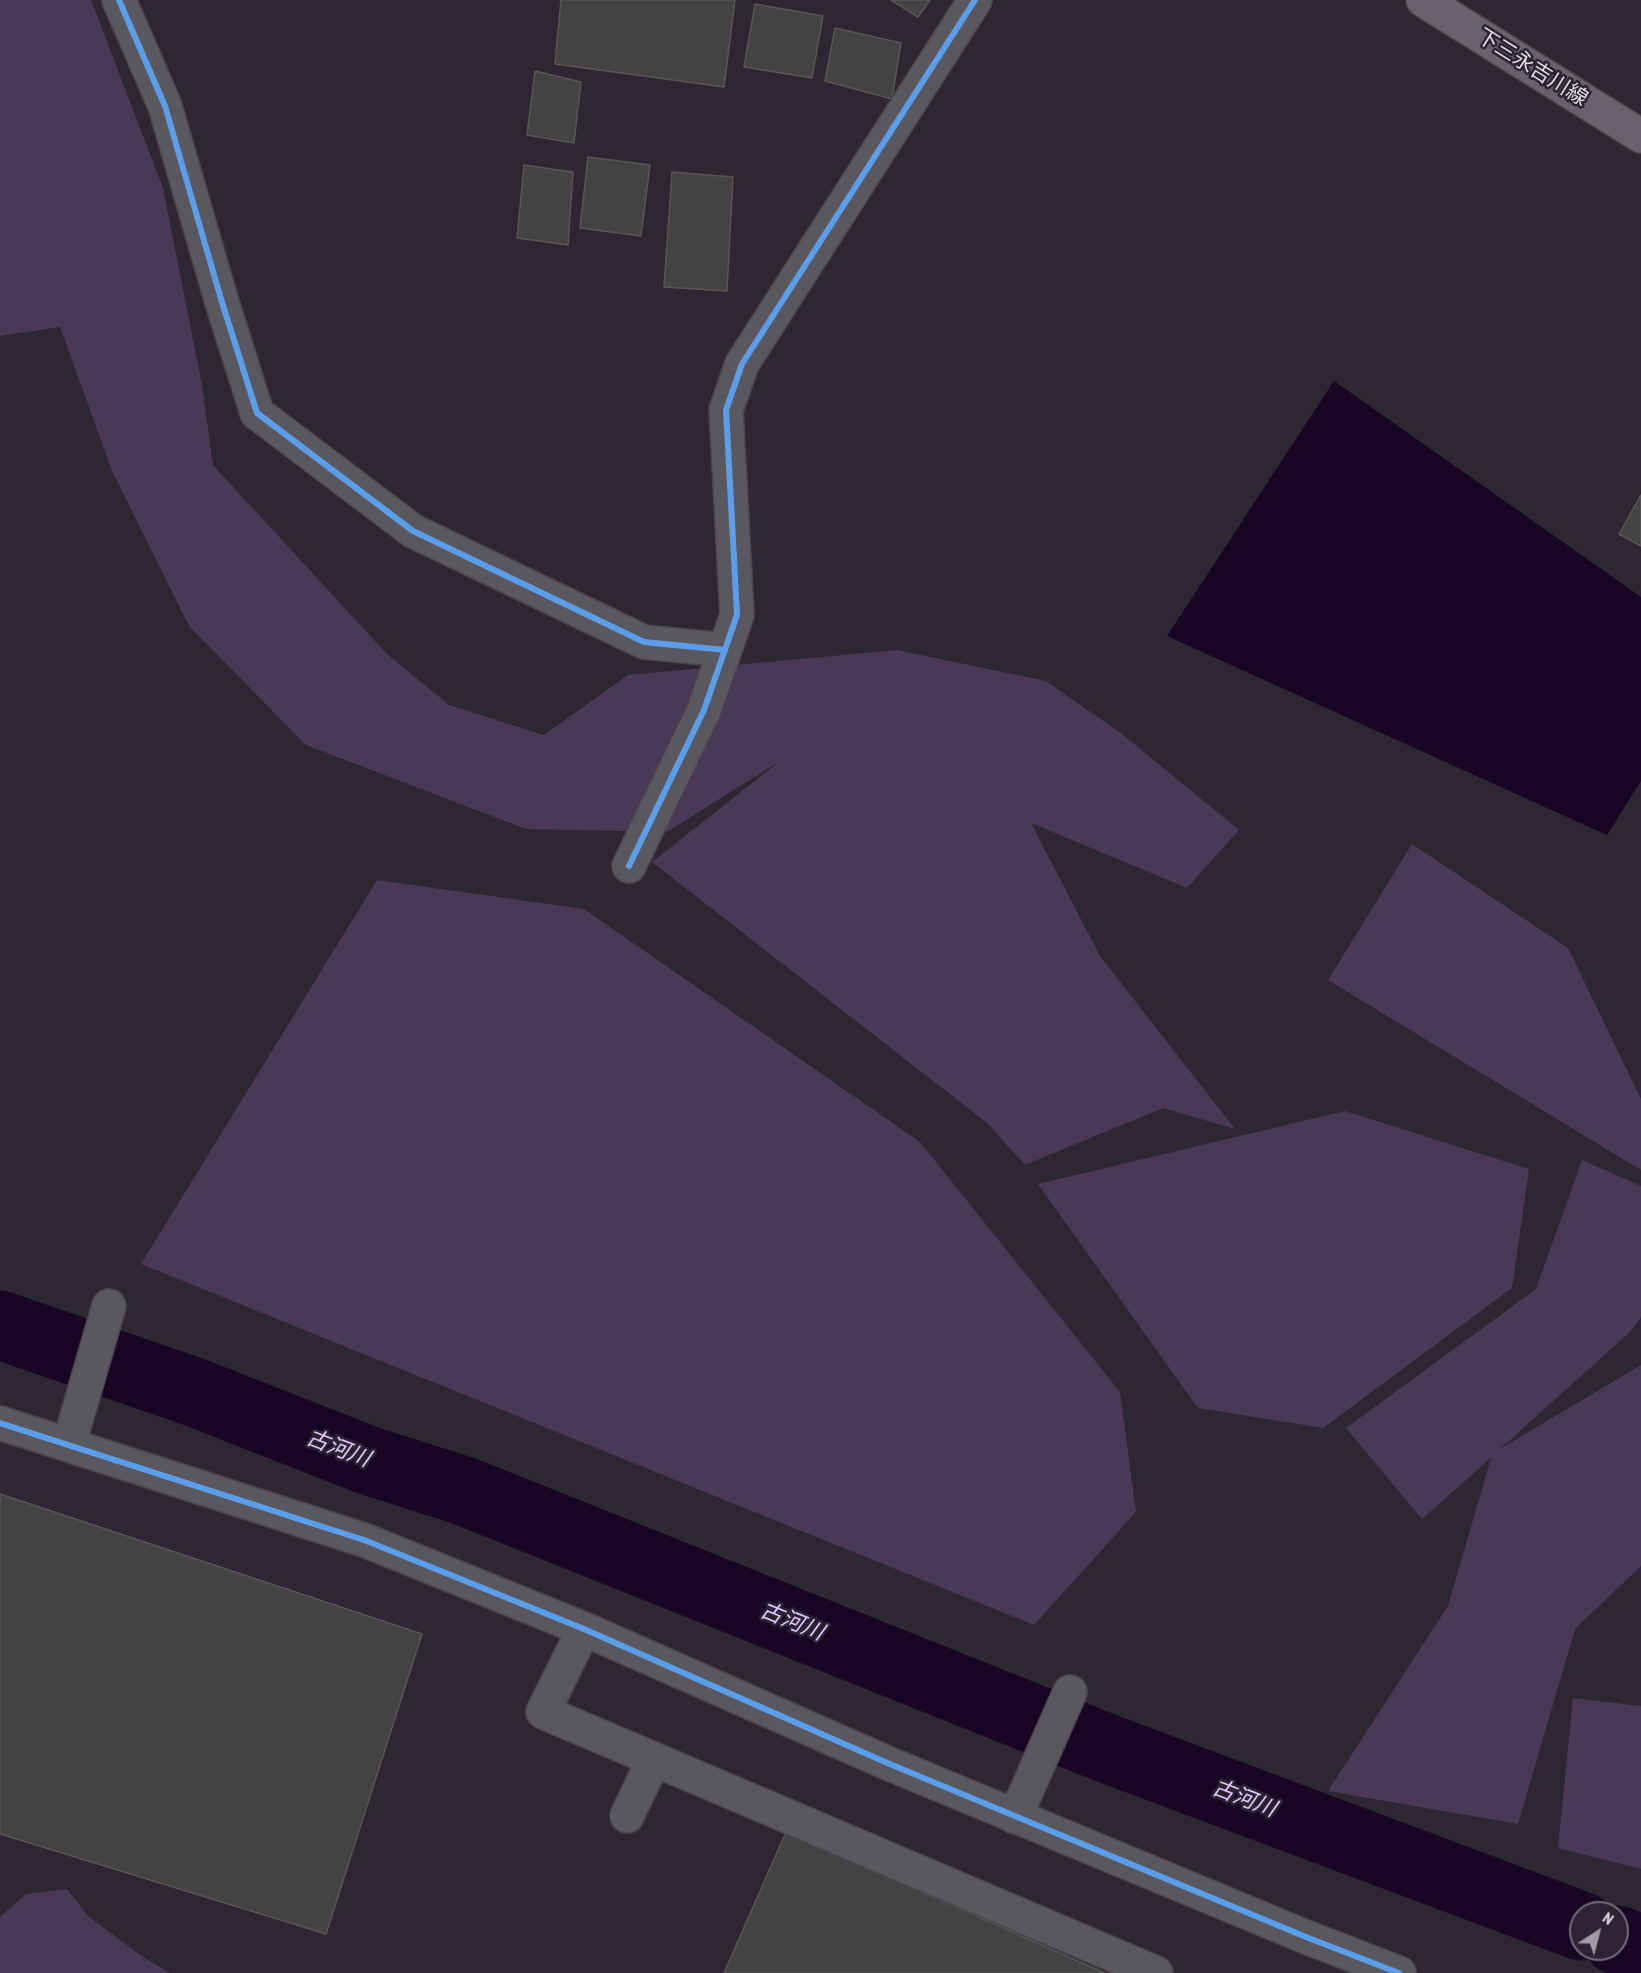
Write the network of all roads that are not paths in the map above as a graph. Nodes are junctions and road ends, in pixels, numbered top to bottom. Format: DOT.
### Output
graph roads {
  1 [pos="119,0"];
  2 [pos="975,0"];
  3 [pos="1423,0"];
  4 [pos="1641,136"];
  5 [pos="725,650"];
  6 [pos="629,866"];
  7 [pos="109,1306"];
  8 [pos="0,1423"];
  9 [pos="69,1444"];
  10 [pos="584,1629"];
  11 [pos="1070,1692"];
  12 [pos="654,1759"];
  13 [pos="1022,1804"];
  14 [pos="627,1816"];
  15 [pos="1156,1973"];
  16 [pos="1399,1973"];
  1 -- 5 [label="street"];
  2 -- 5 [label="street"];
  3 -- 4 [label="main road, 下三永吉川線"];
  5 -- 6 [label="street"];
  7 -- 9 [label="street"];
  8 -- 9 [label="street"];
  9 -- 10 [label="street"];
  10 -- 12 [label="street"];
  10 -- 13 [label="street"];
  11 -- 13 [label="street"];
  12 -- 14 [label="street"];
  12 -- 15 [label="street"];
  13 -- 16 [label="street"];
}
